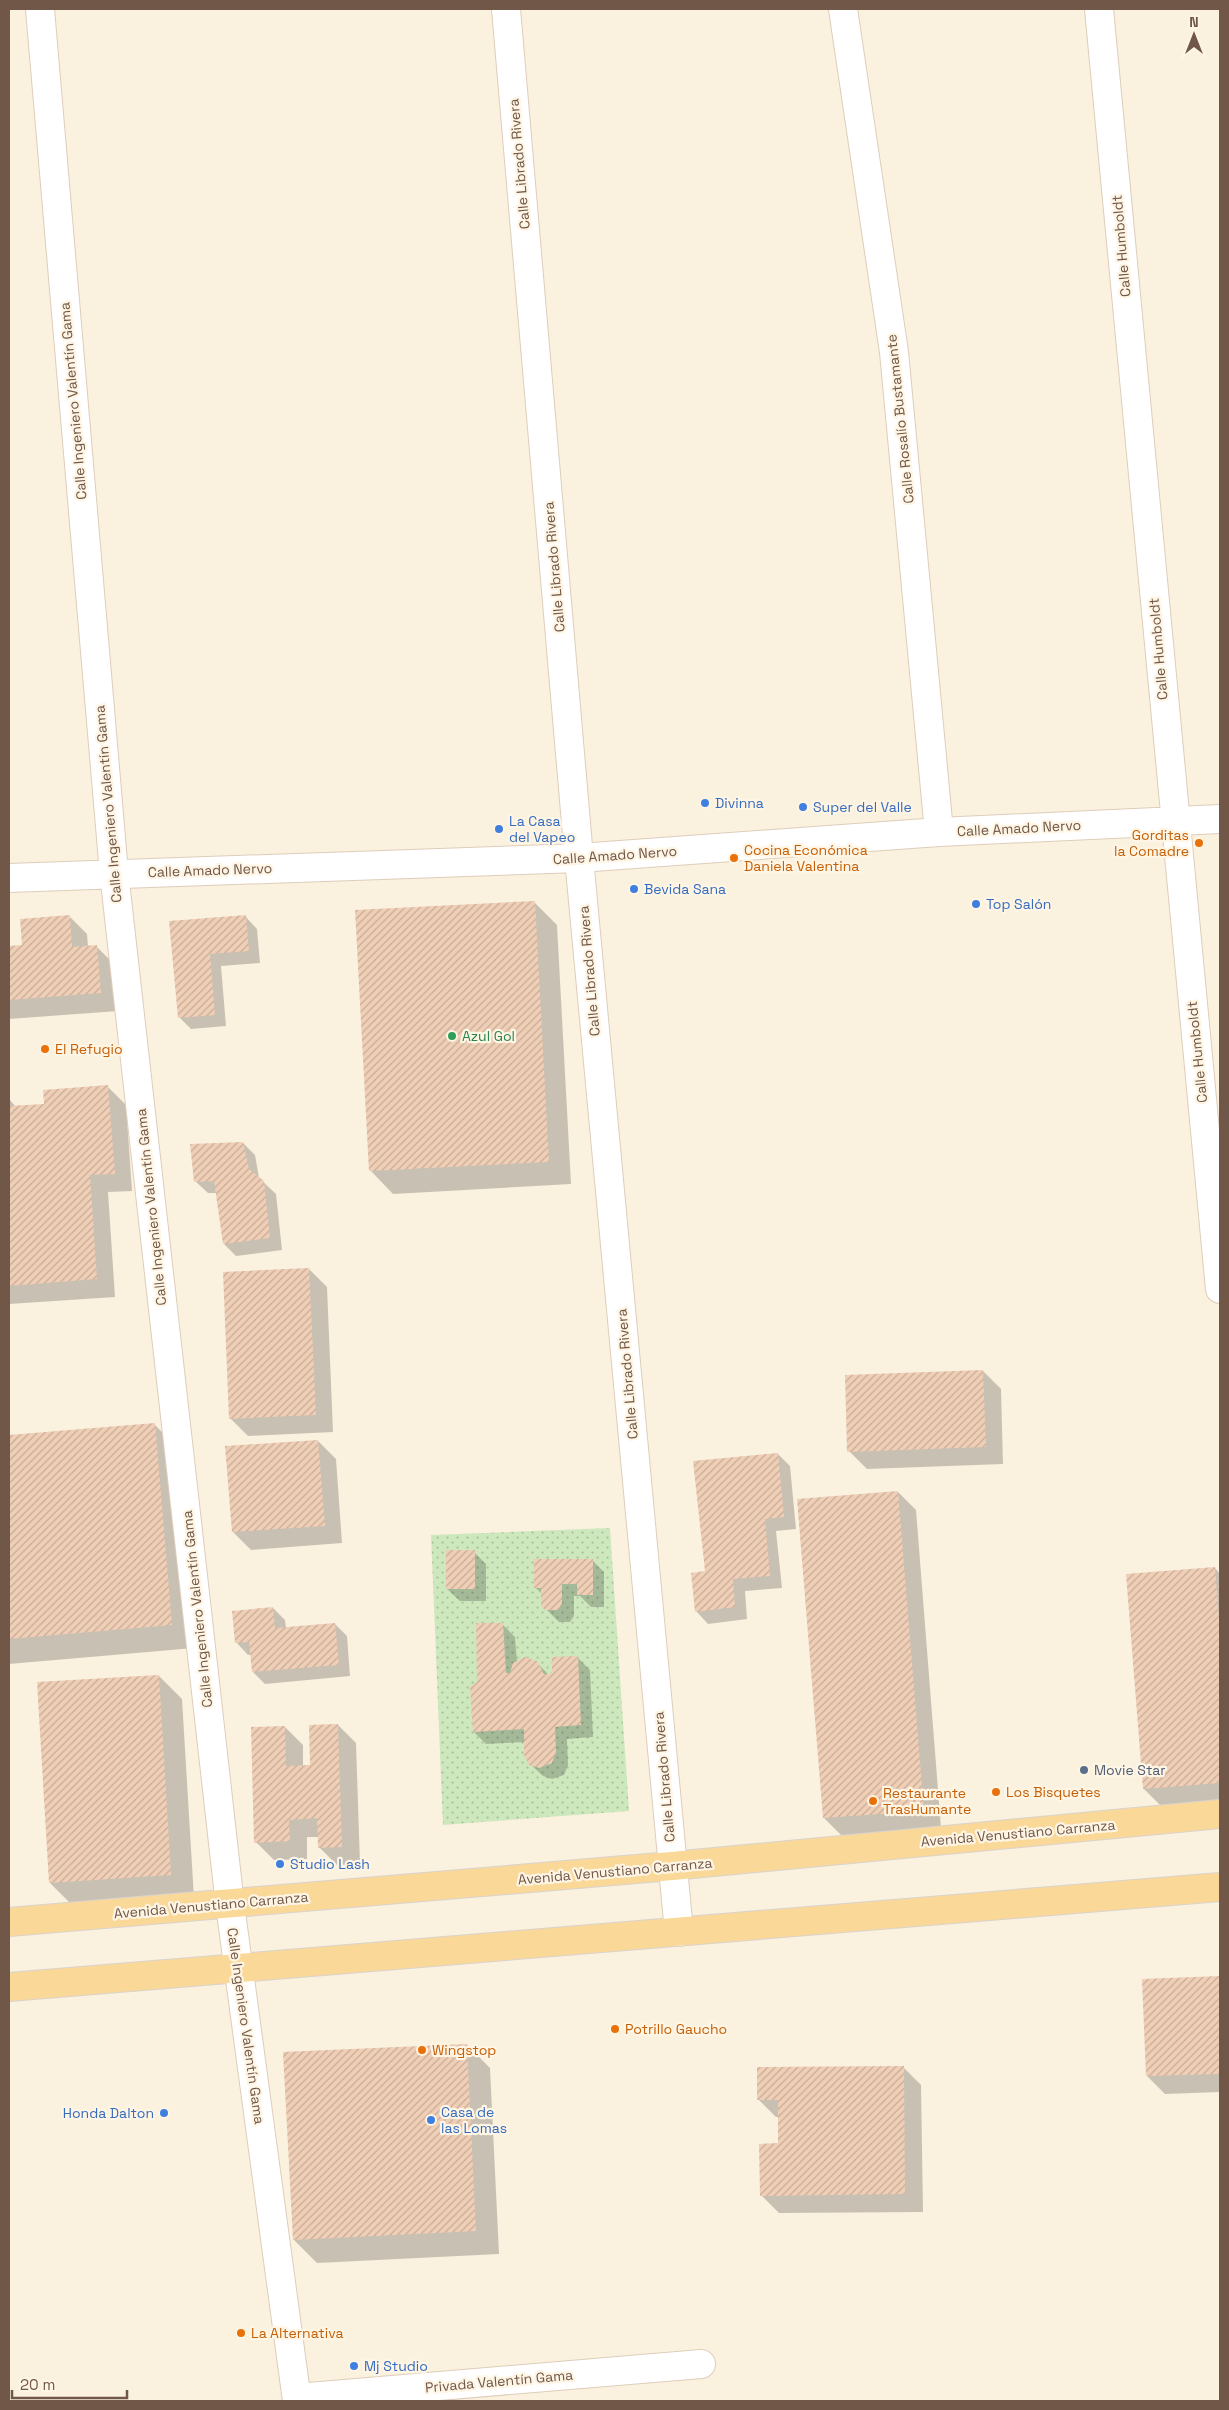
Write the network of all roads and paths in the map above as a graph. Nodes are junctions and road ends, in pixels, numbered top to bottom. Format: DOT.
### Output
graph roads {
  1 [pos="40,9"];
  2 [pos="506,9"];
  3 [pos="843,9"];
  4 [pos="1099,9"];
  5 [pos="1220,819"];
  6 [pos="1174,821"];
  7 [pos="939,832"];
  8 [pos="579,858"];
  9 [pos="114,873"];
  10 [pos="9,878"];
  11 [pos="1220,1289"];
  12 [pos="1220,1814"];
  13 [pos="672,1866"];
  14 [pos="1220,1887"];
  15 [pos="230,1905"];
  16 [pos="9,1922"];
  17 [pos="679,1932"];
  18 [pos="237,1969"];
  19 [pos="9,1987"];
  20 [pos="701,2364"];
  21 [pos="297,2400"];
  1 -- 9 [label="street, Calle Ingeniero Valentín Gama"];
  2 -- 8 [label="street, Calle Librado Rivera"];
  3 -- 7 [label="street, Calle Rosalío Bustamante"];
  4 -- 6 [label="street, Calle Humboldt"];
  5 -- 6 [label="street, Calle Amado Nervo"];
  6 -- 7 [label="street, Calle Amado Nervo"];
  6 -- 11 [label="street, Calle Humboldt"];
  7 -- 8 [label="street, Calle Amado Nervo"];
  8 -- 9 [label="street, Calle Amado Nervo"];
  8 -- 13 [label="street, Calle Librado Rivera"];
  9 -- 10 [label="street, Calle Amado Nervo"];
  9 -- 15 [label="street, Calle Ingeniero Valentín Gama"];
  12 -- 13 [label="main road, Avenida Venustiano Carranza"];
  13 -- 15 [label="main road, Avenida Venustiano Carranza"];
  13 -- 17 [label="street, Calle Librado Rivera"];
  14 -- 17 [label="main road"];
  15 -- 16 [label="main road, Avenida Venustiano Carranza"];
  15 -- 18 [label="street, Calle Ingeniero Valentín Gama"];
  17 -- 18 [label="main road"];
  18 -- 19 [label="main road"];
  18 -- 21 [label="street, Calle Ingeniero Valentín Gama"];
  20 -- 21 [label="street, Privada Valentín Gama"];
}
